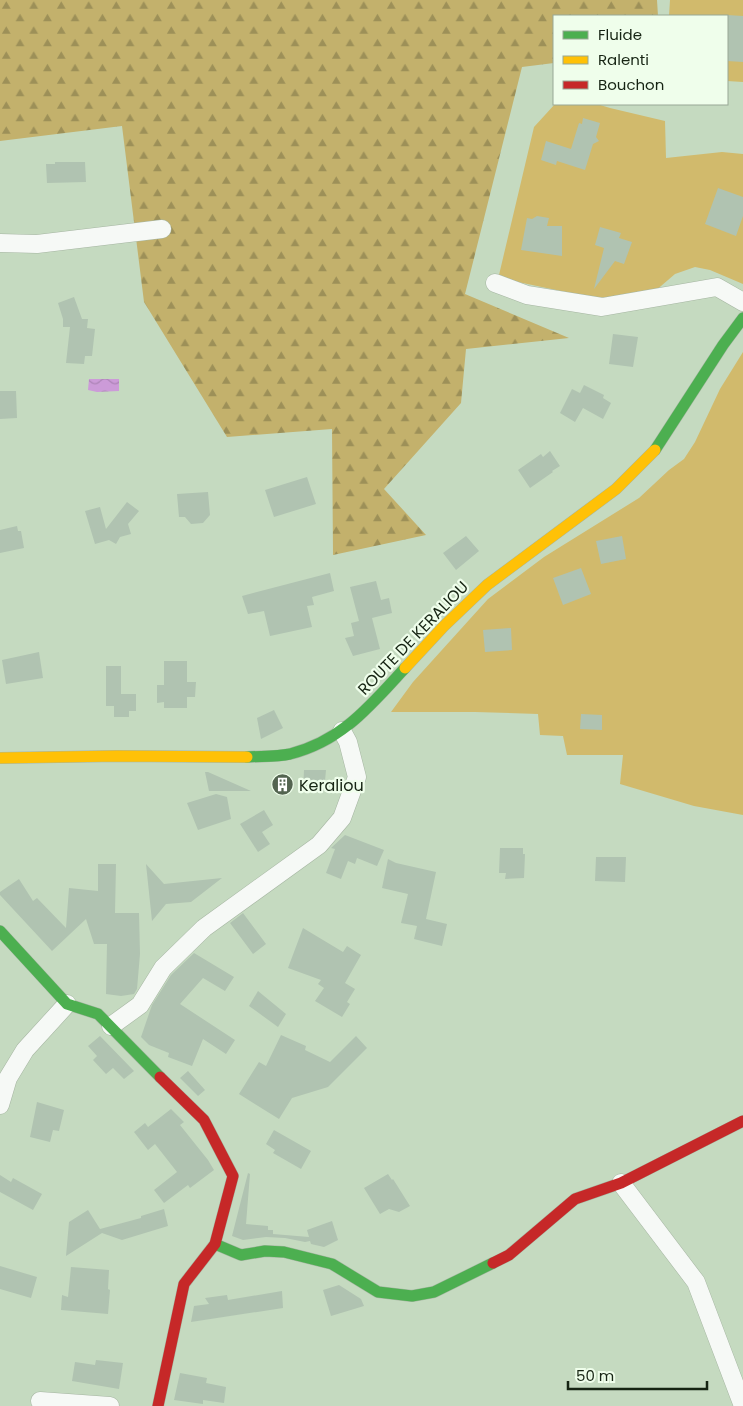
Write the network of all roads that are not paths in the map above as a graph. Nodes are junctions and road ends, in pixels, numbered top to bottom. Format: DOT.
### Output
graph roads {
  1 [pos="162,229"];
  2 [pos="0,243"];
  3 [pos="495,283"];
  4 [pos="743,302"];
  5 [pos="743,318"];
  6 [pos="342,731"];
  7 [pos="0,758"];
  8 [pos="0,931"];
  9 [pos="68,1004"];
  10 [pos="111,1026"];
  11 [pos="0,1106"];
  12 [pos="743,1120"];
  13 [pos="621,1183"];
  14 [pos="215,1244"];
  15 [pos="40,1400"];
  16 [pos="110,1406"];
  17 [pos="158,1406"];
  18 [pos="743,1406"];
  1 -- 2 [label="street"];
  3 -- 4 [label="street"];
  5 -- 6 [label="street, ROUTE DE KERALIOU"];
  6 -- 7 [label="street, ROUTE DE KERALIOU"];
  6 -- 10 [label="street"];
  8 -- 9 [label="street"];
  9 -- 10 [label="street"];
  9 -- 11 [label="street"];
  10 -- 14 [label="street"];
  12 -- 13 [label="street"];
  13 -- 14 [label="street"];
  13 -- 18 [label="street"];
  14 -- 17 [label="street"];
  15 -- 16 [label="street"];
}
